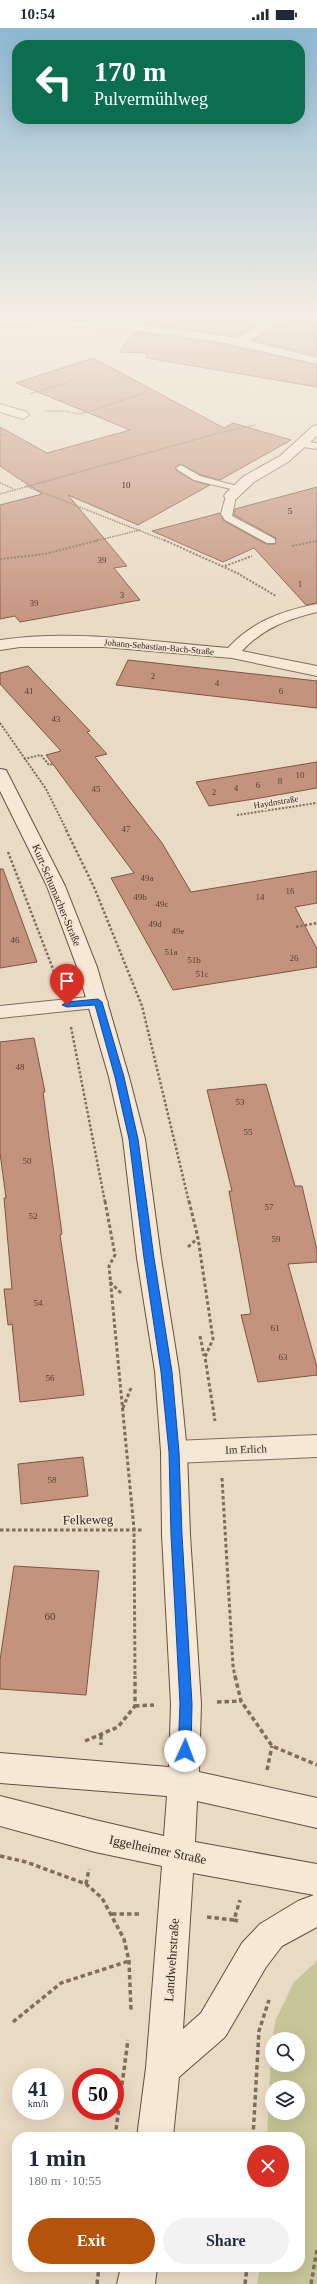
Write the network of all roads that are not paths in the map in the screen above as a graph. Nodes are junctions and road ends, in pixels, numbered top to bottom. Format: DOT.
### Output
graph roads {
  1 [pos="317,429"];
  2 [pos="300,444"];
  3 [pos="317,446"];
  4 [pos="181,468"];
  5 [pos="235,492"];
  6 [pos="271,541"];
  7 [pos="317,608"];
  8 [pos="0,645"];
  9 [pos="232,653"];
  10 [pos="317,671"];
  11 [pos="0,774"];
  12 [pos="98,1002"];
  13 [pos="0,1012"];
  14 [pos="317,1446"];
  15 [pos="174,1452"];
  16 [pos="0,1768"];
  17 [pos="183,1783"];
  18 [pos="0,1811"];
  19 [pos="317,1813"];
  20 [pos="177,1854"];
  21 [pos="317,1880"];
  22 [pos="317,1910"];
  23 [pos="163,2068"];
  24 [pos="156,2132"];
  25 [pos="138,2272"];
  26 [pos="136,2284"];
  1 -- 2 [label="main road"];
  2 -- 3 [label="lane"];
  2 -- 5 [label="main road"];
  4 -- 5 [label="lane"];
  5 -- 6 [label="lane"];
  7 -- 9 [label="main road"];
  8 -- 9 [label="main road, Johann-Sebastian-Bach-Straße"];
  9 -- 10 [label="main road, Johann-Sebastian-Bach-Straße"];
  11 -- 12 [label="main road, Kurt-Schumacher-Straße"];
  12 -- 13 [label="main road"];
  12 -- 15 [label="main road, Kurt-Schumacher-Straße"];
  14 -- 15 [label="main road, Im Erlich"];
  15 -- 17 [label="main road, Kurt-Schumacher-Straße"];
  16 -- 17 [label="main road"];
  17 -- 19 [label="main road"];
  17 -- 20 [label="main road, Landwehrstraße"];
  18 -- 20 [label="main road, Iggelheimer Straße"];
  20 -- 21 [label="main road, Iggelheimer Straße"];
  20 -- 23 [label="main road, Landwehrstraße"];
  22 -- 23 [label="main road"];
  23 -- 24 [label="main road, Landwehrstraße"];
  25 -- 26 [label="main road"];
}
